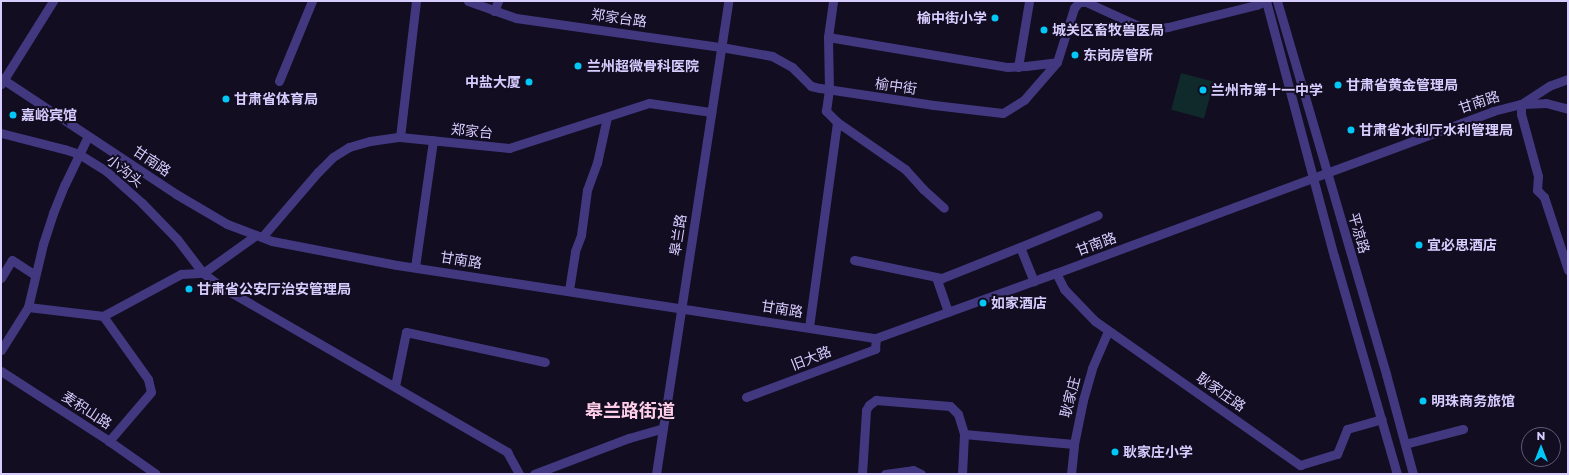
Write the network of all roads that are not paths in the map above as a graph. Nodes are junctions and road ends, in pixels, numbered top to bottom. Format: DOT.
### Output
graph roads {
  1 [pos="53,1"];
  2 [pos="312,1"];
  3 [pos="416,1"];
  4 [pos="468,1"];
  5 [pos="498,1"];
  6 [pos="728,1"];
  7 [pos="833,1"];
  8 [pos="1029,1"];
  9 [pos="1266,1"];
  10 [pos="1277,1"];
  11 [pos="494,11"];
  12 [pos="828,38"];
  13 [pos="721,47"];
  14 [pos="1057,62"];
  15 [pos="1018,66"];
  16 [pos="1568,79"];
  17 [pos="2,81"];
  18 [pos="279,81"];
  19 [pos="829,90"];
  20 [pos="1521,104"];
  21 [pos="1568,109"];
  22 [pos="711,112"];
  23 [pos="607,116"];
  24 [pos="837,122"];
  25 [pos="1,133"];
  26 [pos="88,136"];
  27 [pos="400,137"];
  28 [pos="433,140"];
  29 [pos="79,154"];
  30 [pos="1326,173"];
  31 [pos="1314,177"];
  32 [pos="944,208"];
  33 [pos="1098,216"];
  34 [pos="259,236"];
  35 [pos="1020,247"];
  36 [pos="854,260"];
  37 [pos="415,267"];
  38 [pos="1568,270"];
  39 [pos="203,273"];
  40 [pos="1056,273"];
  41 [pos="35,275"];
  42 [pos="936,277"];
  43 [pos="1,278"];
  44 [pos="1034,281"];
  45 [pos="569,290"];
  46 [pos="28,307"];
  47 [pos="682,307"];
  48 [pos="948,312"];
  49 [pos="102,316"];
  50 [pos="809,327"];
  51 [pos="1108,330"];
  52 [pos="876,338"];
  53 [pos="1,350"];
  54 [pos="545,362"];
  55 [pos="1,371"];
  56 [pos="394,386"];
  57 [pos="746,397"];
  58 [pos="1382,419"];
  59 [pos="663,428"];
  60 [pos="1463,429"];
  61 [pos="964,434"];
  62 [pos="109,441"];
  63 [pos="1074,444"];
  64 [pos="1405,444"];
  65 [pos="156,474"];
  66 [pos="519,474"];
  67 [pos="534,474"];
  68 [pos="656,474"];
  69 [pos="862,474"];
  70 [pos="885,474"];
  71 [pos="921,474"];
  72 [pos="962,474"];
  73 [pos="1071,474"];
  74 [pos="1397,474"];
  75 [pos="1413,474"];
  1 -- 17 [label="street"];
  2 -- 18 [label="street"];
  3 -- 27 [label="street"];
  4 -- 11 [label="street, 郑家台路"];
  5 -- 11 [label="street"];
  6 -- 13 [label="street, 皋兰路"];
  7 -- 12 [label="street"];
  8 -- 15 [label="street"];
  9 -- 14 [label="street, 榆中街"];
  9 -- 31 [label="street, 平凉路"];
  10 -- 30 [label="street, 平凉路"];
  11 -- 13 [label="street, 郑家台路"];
  12 -- 15 [label="street"];
  12 -- 19 [label="street"];
  13 -- 19 [label="street, 榆中街"];
  13 -- 22 [label="street, 皋兰路"];
  14 -- 15 [label="street"];
  14 -- 19 [label="street, 榆中街"];
  16 -- 20 [label="street"];
  17 -- 26 [label="street, 甘南路"];
  19 -- 24 [label="street"];
  20 -- 21 [label="street, 甘南路"];
  20 -- 30 [label="street, 甘南路"];
  20 -- 38 [label="street"];
  22 -- 23 [label="street, 郑家台"];
  22 -- 47 [label="street, 皋兰路"];
  23 -- 28 [label="street, 郑家台"];
  23 -- 45 [label="street"];
  24 -- 32 [label="street"];
  24 -- 50 [label="street"];
  25 -- 29 [label="street, 小沟头"];
  26 -- 29 [label="street"];
  26 -- 34 [label="street, 甘南路"];
  27 -- 28 [label="street, 郑家台"];
  27 -- 34 [label="street, 郑家台"];
  28 -- 37 [label="street"];
  29 -- 39 [label="street, 小沟头"];
  29 -- 41 [label="street"];
  30 -- 31 [label="street, 甘南路"];
  30 -- 64 [label="street, 平凉路"];
  31 -- 40 [label="street, 甘南路"];
  31 -- 58 [label="street, 平凉路"];
  33 -- 35 [label="street"];
  34 -- 37 [label="street, 甘南路"];
  34 -- 39 [label="street, 郑家台"];
  35 -- 42 [label="street"];
  35 -- 44 [label="street"];
  36 -- 42 [label="street"];
  37 -- 45 [label="street, 甘南路"];
  39 -- 49 [label="street"];
  39 -- 56 [label="street, 小沟头"];
  40 -- 44 [label="street, 甘南路"];
  40 -- 51 [label="street, 耿家庄路"];
  41 -- 43 [label="street"];
  41 -- 46 [label="street"];
  42 -- 48 [label="street"];
  44 -- 48 [label="street, 甘南路"];
  45 -- 47 [label="street, 甘南路"];
  46 -- 49 [label="street"];
  46 -- 53 [label="street"];
  47 -- 50 [label="street, 甘南路"];
  47 -- 59 [label="street, 皋兰路"];
  48 -- 52 [label="street, 甘南路"];
  49 -- 62 [label="street"];
  50 -- 52 [label="street, 甘南路"];
  51 -- 58 [label="street, 耿家庄路"];
  51 -- 63 [label="street, 耿家庄"];
  52 -- 57 [label="street, 旧大路"];
  54 -- 56 [label="street"];
  55 -- 62 [label="street, 麦积山路"];
  56 -- 66 [label="street, 小沟头"];
  58 -- 74 [label="street, 平凉路"];
  59 -- 67 [label="street"];
  59 -- 68 [label="street, 皋兰路"];
  60 -- 64 [label="street"];
  61 -- 63 [label="street"];
  61 -- 69 [label="street"];
  61 -- 72 [label="street"];
  62 -- 65 [label="street, 麦积山路"];
  63 -- 73 [label="street, 耿家庄"];
  64 -- 75 [label="street, 平凉路"];
  70 -- 71 [label="street"];
}
